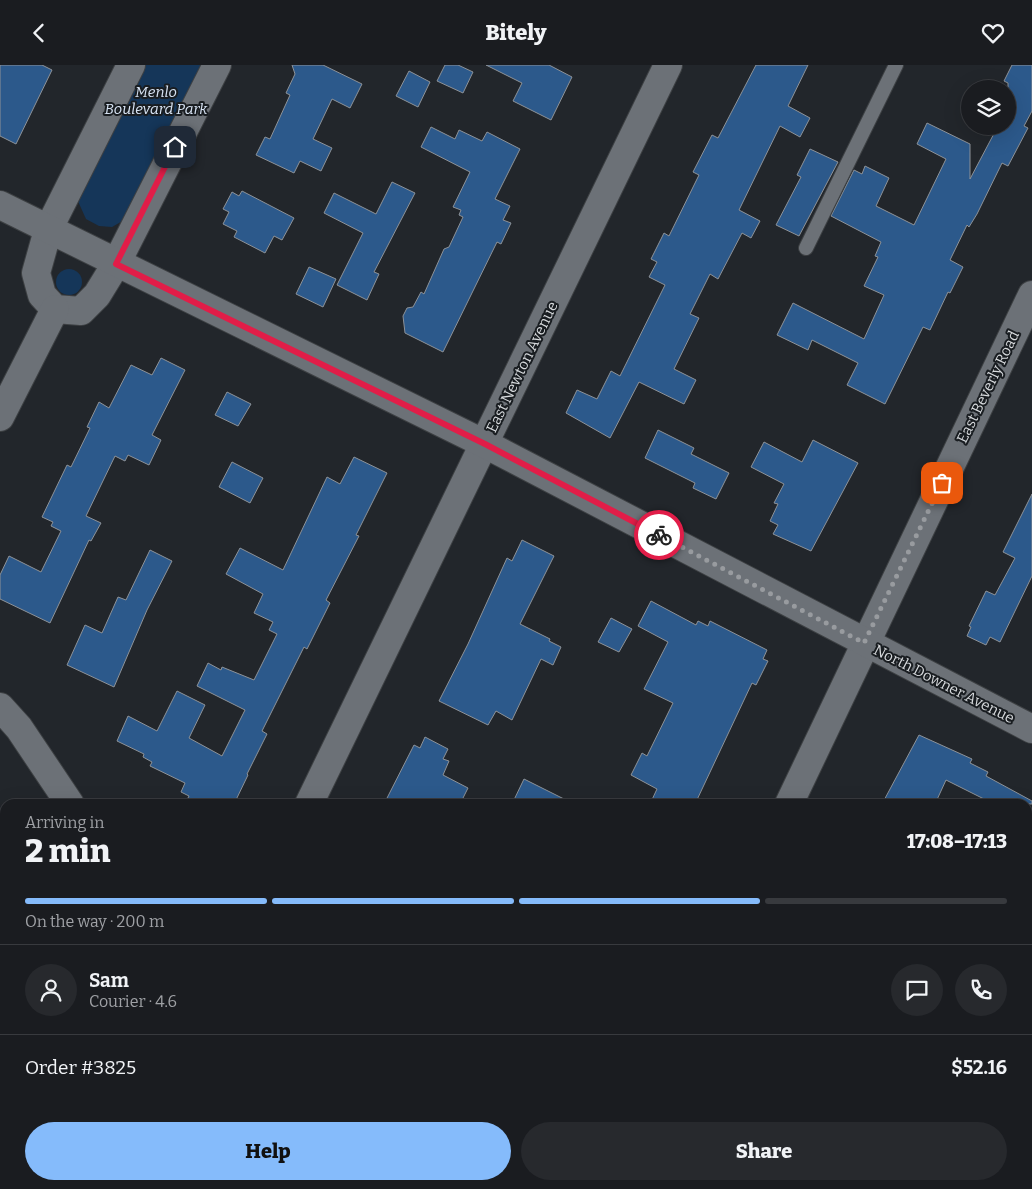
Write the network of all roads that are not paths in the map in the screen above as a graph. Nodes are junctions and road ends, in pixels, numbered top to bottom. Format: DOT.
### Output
graph roads {
  1 [pos="131,65"];
  2 [pos="217,65"];
  3 [pos="668,65"];
  4 [pos="896,65"];
  5 [pos="0,205"];
  6 [pos="48,230"];
  7 [pos="806,248"];
  8 [pos="116,264"];
  9 [pos="1032,295"];
  10 [pos="55,309"];
  11 [pos="0,417"];
  12 [pos="485,444"];
  13 [pos="864,643"];
  14 [pos="0,707"];
  15 [pos="1032,729"];
  16 [pos="67,799"];
  17 [pos="312,799"];
  18 [pos="791,799"];
  1 -- 6 [label="street"];
  2 -- 8 [label="street"];
  3 -- 12 [label="street, East Newton Avenue"];
  4 -- 7 [label="lane"];
  5 -- 6 [label="street, North Downer Avenue"];
  6 -- 8 [label="street, North Downer Avenue"];
  6 -- 10 [label="street"];
  8 -- 10 [label="street"];
  8 -- 12 [label="street, North Downer Avenue"];
  9 -- 13 [label="street, East Beverly Road"];
  10 -- 11 [label="street"];
  12 -- 13 [label="street, North Downer Avenue"];
  12 -- 17 [label="street, East Newton Avenue"];
  13 -- 15 [label="street, North Downer Avenue"];
  13 -- 18 [label="street, East Beverly Road"];
  14 -- 16 [label="street"];
}
